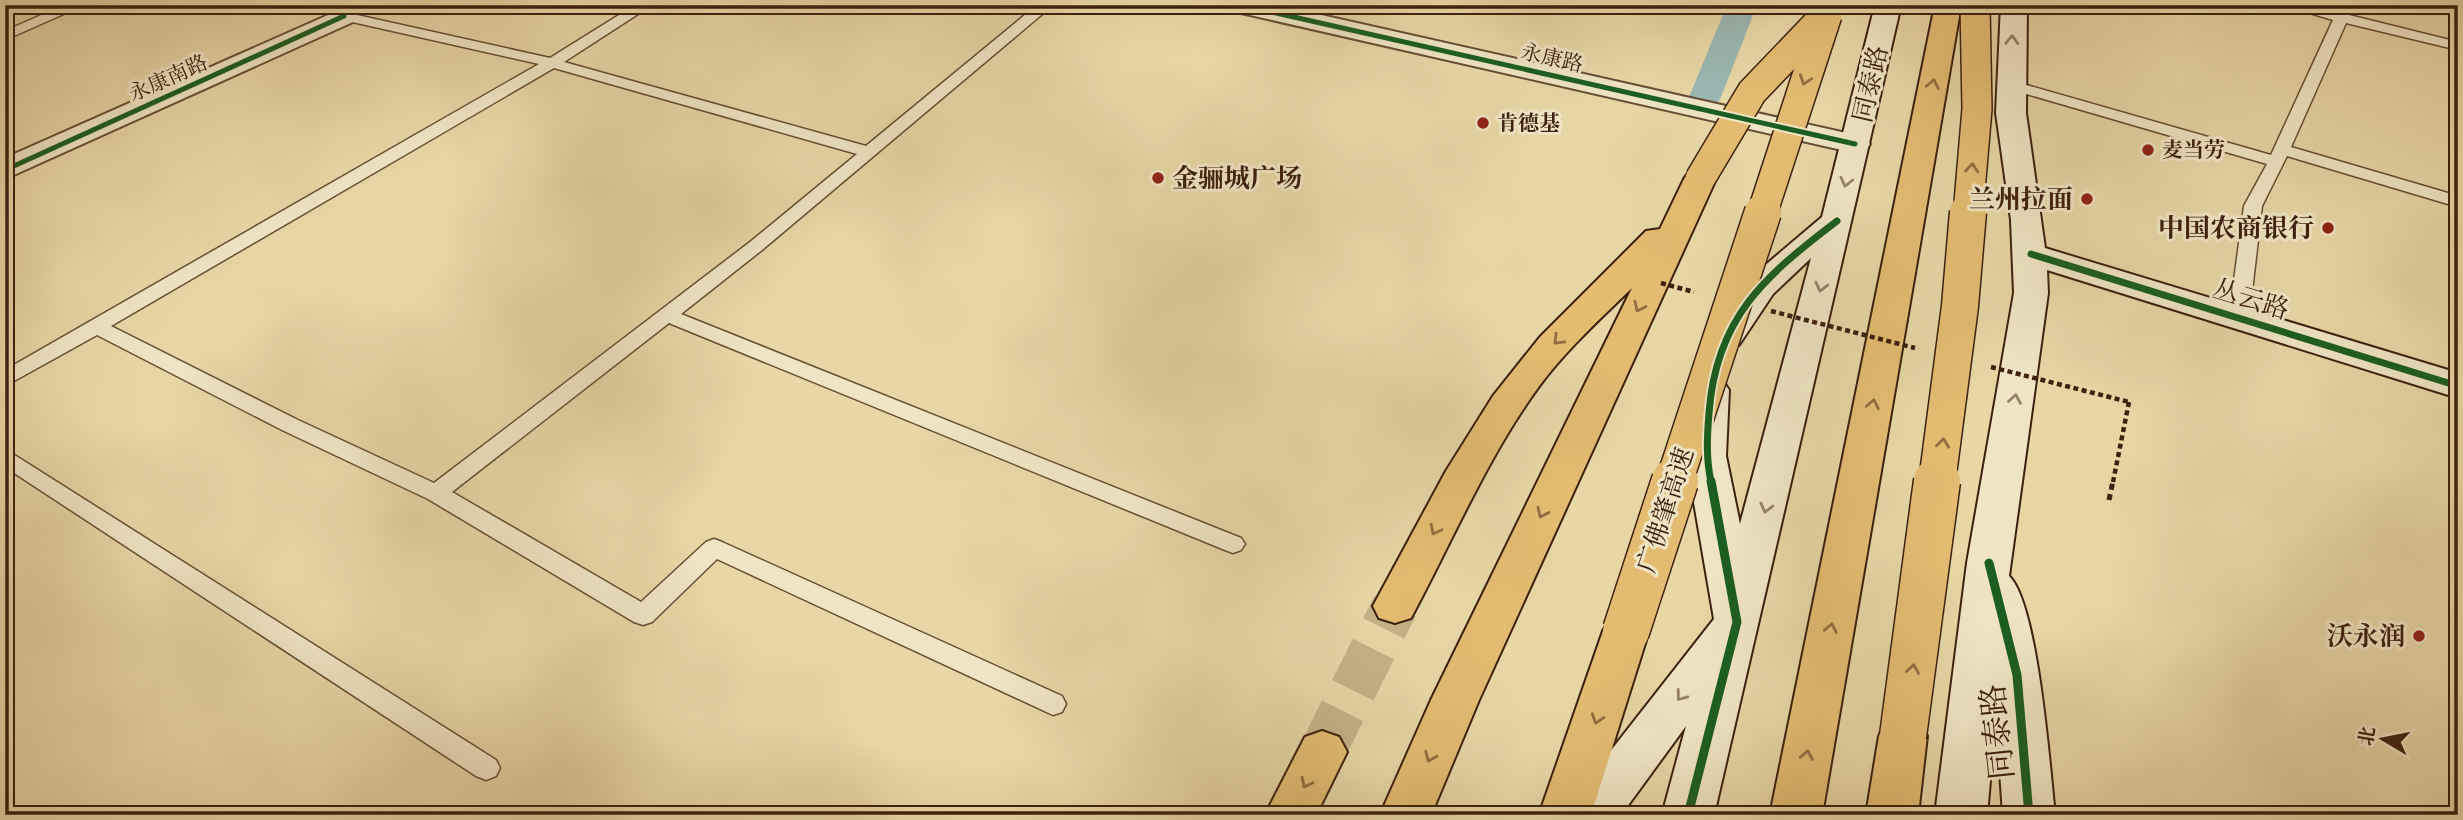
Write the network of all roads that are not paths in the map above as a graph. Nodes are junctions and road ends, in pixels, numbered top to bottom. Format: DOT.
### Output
graph roads {
  1 [pos="77,5"];
  2 [pos="315,5"];
  3 [pos="645,5"];
  4 [pos="1046,5"];
  5 [pos="1241,5"];
  6 [pos="1948,5"];
  7 [pos="1975,5"];
  8 [pos="2014,5"];
  9 [pos="2290,5"];
  10 [pos="1881,7"];
  11 [pos="1828,10"];
  12 [pos="2344,12"];
  13 [pos="344,16"];
  14 [pos="5,36"];
  15 [pos="2458,46"];
  16 [pos="552,62"];
  17 [pos="2011,85"];
  18 [pos="1856,144"];
  19 [pos="869,152"];
  20 [pos="2279,155"];
  21 [pos="5,170"];
  22 [pos="1700,179"];
  23 [pos="2458,202"];
  24 [pos="1838,221"];
  25 [pos="2031,254"];
  26 [pos="666,315"];
  27 [pos="2239,317"];
  28 [pos="97,327"];
  29 [pos="5,379"];
  30 [pos="2458,386"];
  31 [pos="5,456"];
  32 [pos="436,493"];
  33 [pos="1233,544"];
  34 [pos="1989,563"];
  35 [pos="1395,606"];
  36 [pos="1737,622"];
  37 [pos="1054,704"];
  38 [pos="1322,752"];
  39 [pos="486,768"];
  40 [pos="1290,815"];
  41 [pos="1405,815"];
  42 [pos="1565,815"];
  43 [pos="1591,815"];
  44 [pos="1688,815"];
  45 [pos="1796,815"];
  46 [pos="1892,815"];
  47 [pos="1961,815"];
  48 [pos="2029,815"];
  1 -- 14 [label="lane"];
  2 -- 13 [label="lane"];
  3 -- 16 [label="lane"];
  4 -- 19 [label="lane"];
  5 -- 18 [label="main road, 永康路"];
  45 -- 6 [label="highway, one-way"];
  46 -- 7 [label="highway, one-way, bridge"];
  17 -- 8 [label="main road, 同泰路, one-way"];
  9 -- 12 [label="lane"];
  10 -- 18 [label="main road, 同泰路"];
  11 -- 22 [label="highway, bridge"];
  11 -- 42 [label="highway, 广佛肇高速, one-way, bridge"];
  12 -- 15 [label="lane"];
  12 -- 20 [label="lane"];
  13 -- 16 [label="lane"];
  13 -- 21 [label="main road, 永康南路"];
  16 -- 19 [label="lane"];
  16 -- 28 [label="lane"];
  17 -- 20 [label="lane"];
  17 -- 25 [label="main road, 同泰路"];
  18 -- 24 [label="main road, 同泰路, one-way"];
  19 -- 26 [label="lane"];
  20 -- 23 [label="lane"];
  20 -- 27 [label="lane"];
  22 -- 35 [label="highway, one-way"];
  22 -- 41 [label="highway, one-way"];
  24 -- 36 [label="main road, 同泰路, one-way"];
  24 -- 36 [label="main road"];
  25 -- 27 [label="main road, 丛云路"];
  34 -- 25 [label="main road, 同泰路, one-way"];
  26 -- 32 [label="lane"];
  26 -- 33 [label="lane"];
  27 -- 30 [label="main road, 丛云路"];
  28 -- 29 [label="lane"];
  28 -- 32 [label="lane"];
  31 -- 39 [label="lane"];
  32 -- 37 [label="lane"];
  34 -- 47 [label="main road"];
  34 -- 48 [label="main road, 同泰路"];
  36 -- 43 [label="main road, one-way"];
  36 -- 44 [label="main road, 同泰路"];
  38 -- 40 [label="highway, one-way"];
}
